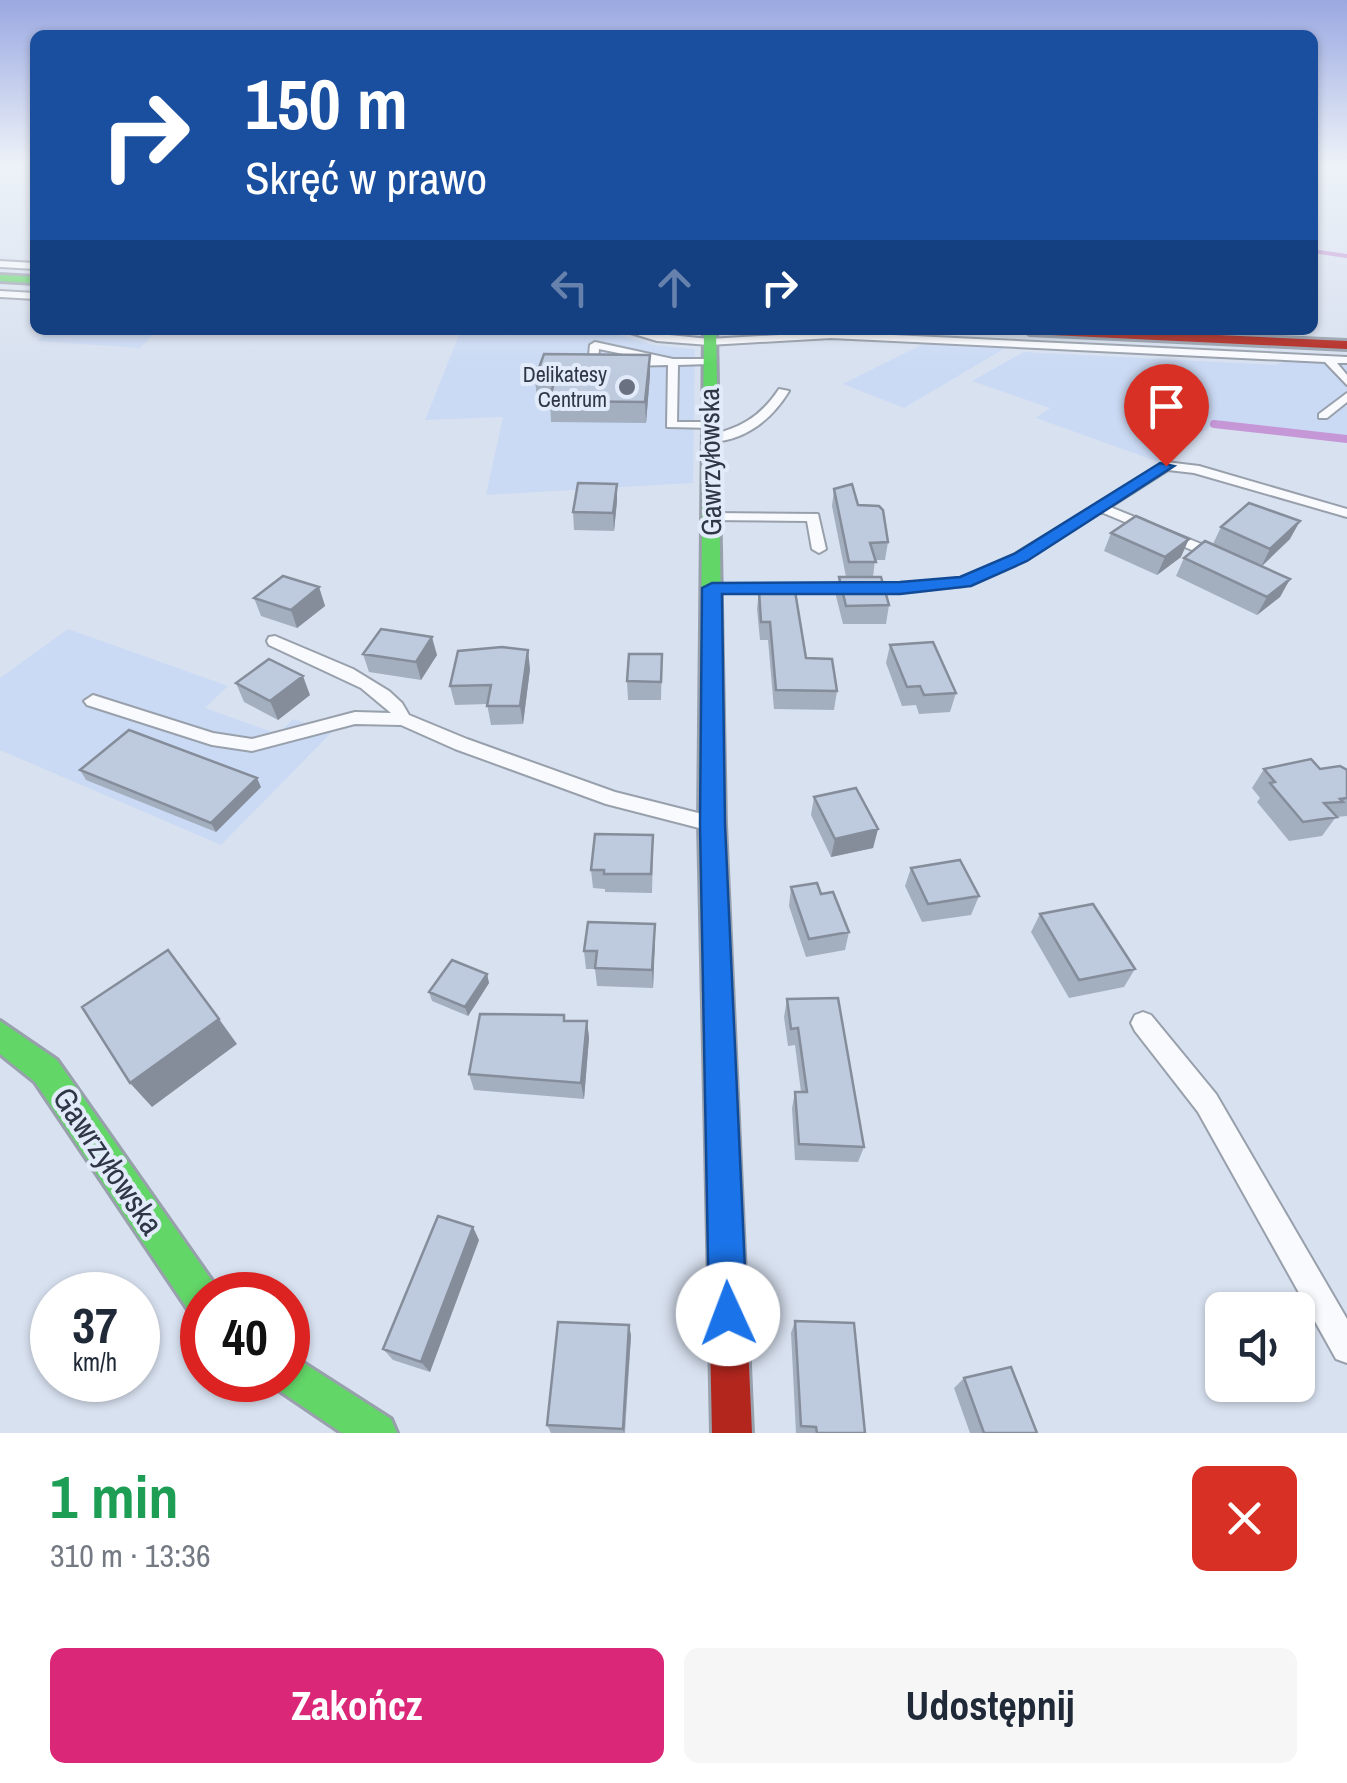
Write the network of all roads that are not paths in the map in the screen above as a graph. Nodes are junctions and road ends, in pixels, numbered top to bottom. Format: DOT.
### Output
graph roads {
  1 [pos="0,264"];
  2 [pos="30,266"];
  3 [pos="0,278"];
  4 [pos="30,280"];
  5 [pos="0,294"];
  6 [pos="30,296"];
  7 [pos="645,335"];
  8 [pos="1100,335"];
  9 [pos="709,344"];
  10 [pos="1338,352"];
  11 [pos="1347,360"];
  12 [pos="673,362"];
  13 [pos="1347,382"];
  14 [pos="783,391"];
  15 [pos="1347,396"];
  16 [pos="1323,416"];
  17 [pos="710,432"];
  18 [pos="1099,507"];
  19 [pos="1347,514"];
  20 [pos="711,517"];
  21 [pos="819,549"];
  22 [pos="1233,562"];
  23 [pos="712,588"];
  24 [pos="275,641"];
  25 [pos="93,701"];
  26 [pos="403,718"];
  27 [pos="712,824"];
  28 [pos="1143,1023"];
  29 [pos="0,1035"];
  30 [pos="184,1272"];
  31 [pos="1347,1348"];
  32 [pos="310,1388"];
  33 [pos="377,1433"];
  34 [pos="732,1433"];
  1 -- 2 [label="lane"];
  3 -- 4 [label="street"];
  5 -- 6 [label="lane"];
  7 -- 9 [label="lane"];
  8 -- 10 [label="street"];
  9 -- 10 [label="lane"];
  9 -- 12 [label="lane"];
  9 -- 17 [label="street, Gawrzyłowska"];
  10 -- 11 [label="lane"];
  10 -- 13 [label="lane"];
  12 -- 12 [label="lane"];
  12 -- 17 [label="lane"];
  14 -- 17 [label="lane"];
  15 -- 16 [label="lane"];
  17 -- 20 [label="street, Gawrzyłowska"];
  18 -- 19 [label="lane"];
  18 -- 22 [label="lane"];
  18 -- 23 [label="lane"];
  20 -- 21 [label="lane"];
  20 -- 23 [label="street, Gawrzyłowska"];
  23 -- 27 [label="street, Gawrzyłowska"];
  24 -- 26 [label="lane"];
  25 -- 26 [label="lane"];
  26 -- 27 [label="lane"];
  27 -- 34 [label="street, Gawrzyłowska"];
  28 -- 31 [label="lane"];
  29 -- 30 [label="street, Gawrzyłowska"];
  32 -- 33 [label="street"];
}
